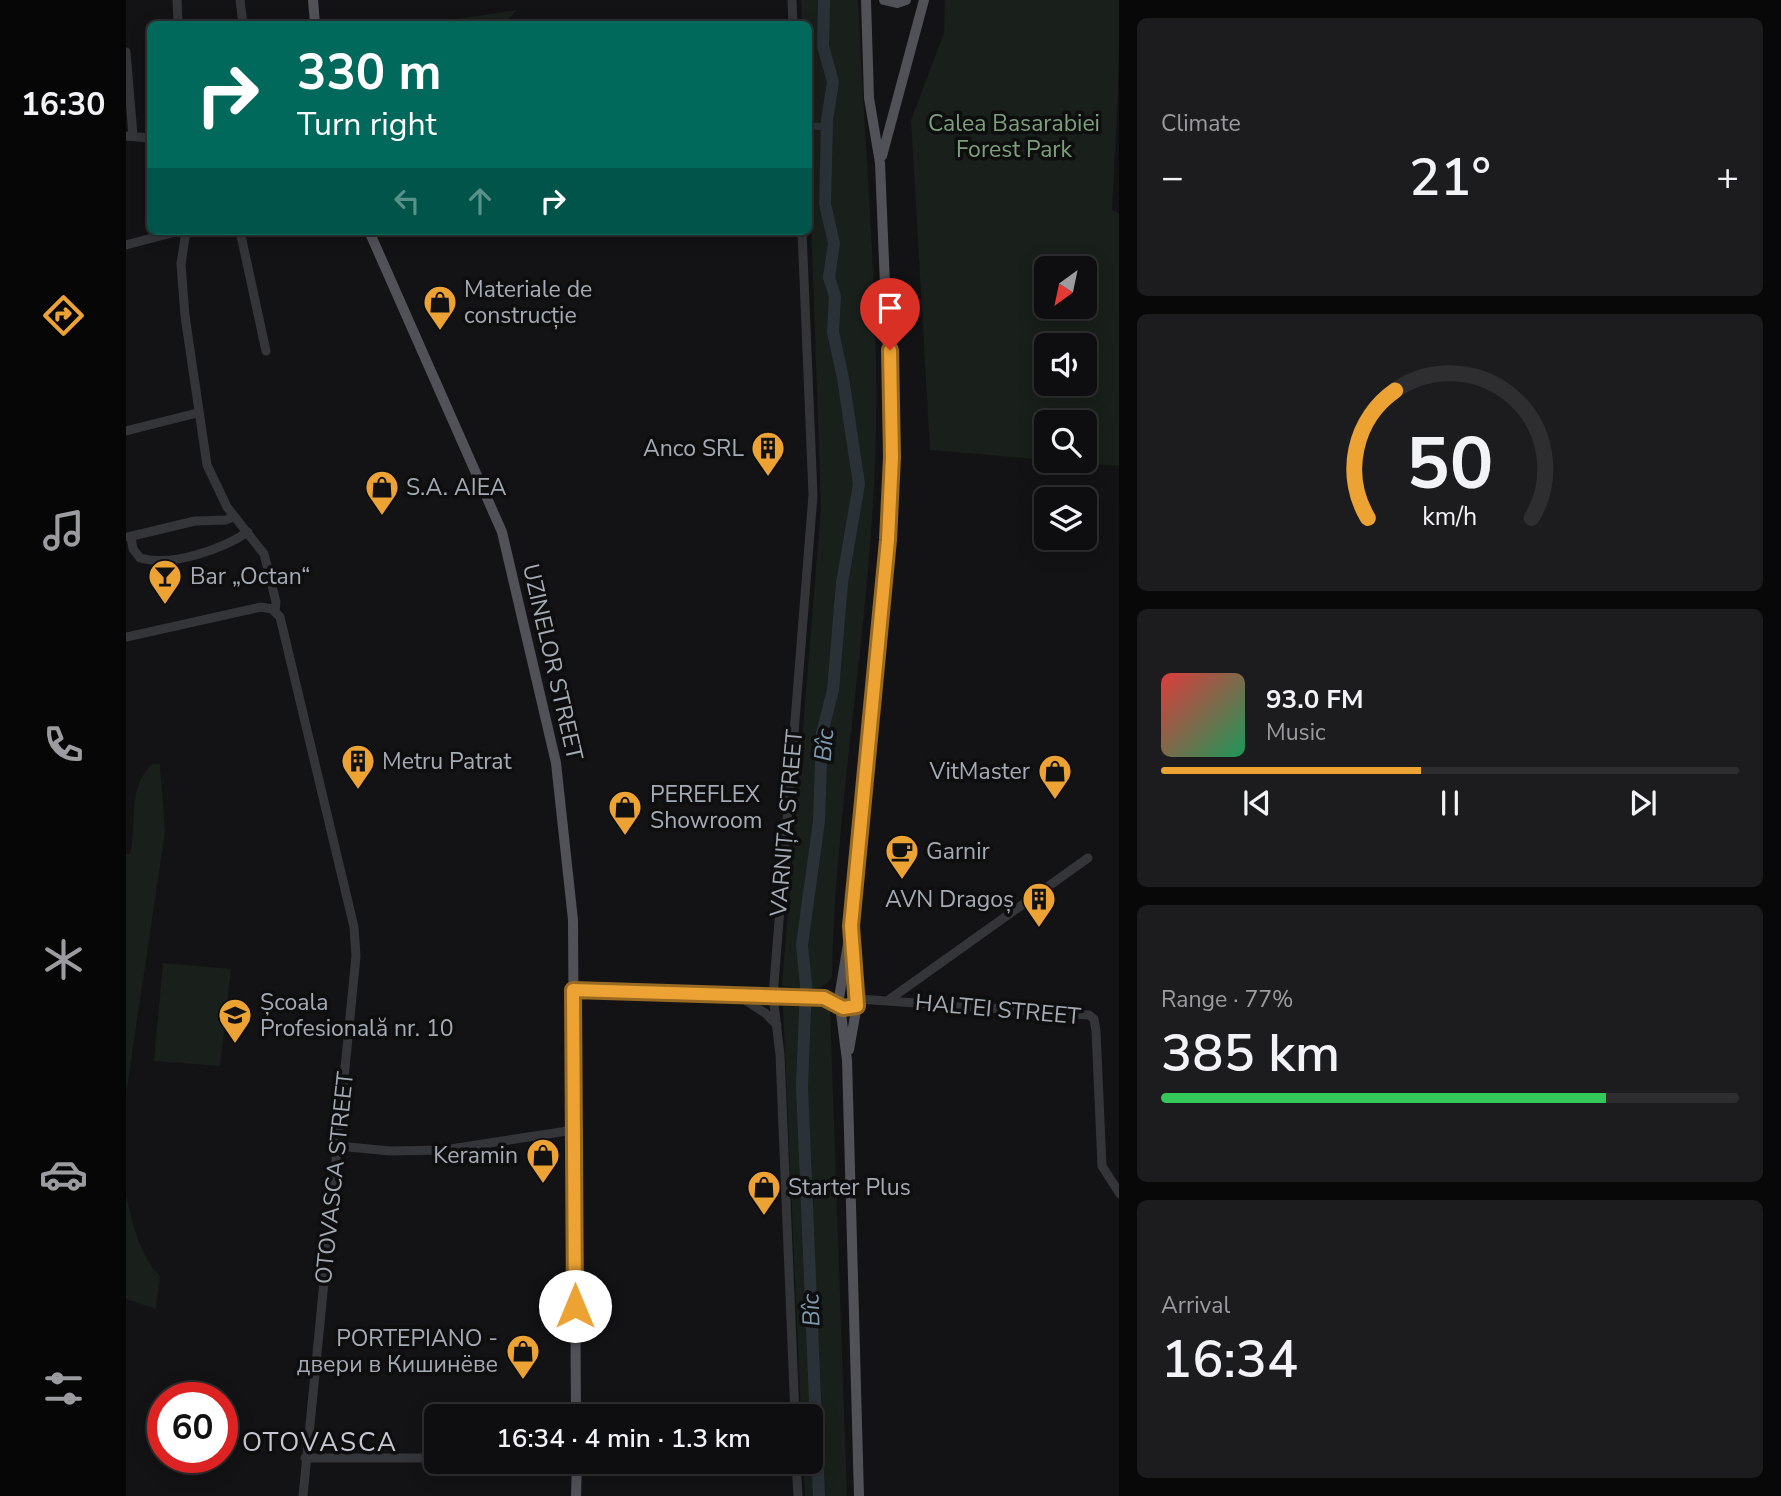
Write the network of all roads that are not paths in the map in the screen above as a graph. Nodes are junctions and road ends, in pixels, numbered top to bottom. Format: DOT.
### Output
graph roads {
  1 [pos="177,0"];
  2 [pos="240,0"];
  3 [pos="313,0"];
  4 [pos="792,0"];
  5 [pos="866,0"];
  6 [pos="884,0"];
  7 [pos="906,0"];
  8 [pos="924,0"];
  9 [pos="178,21"];
  10 [pos="243,21"];
  11 [pos="315,21"];
  12 [pos="793,21"];
  13 [pos="126,52"];
  14 [pos="130,136"];
  15 [pos="880,163"];
  16 [pos="164,235"];
  17 [pos="185,235"];
  18 [pos="241,235"];
  19 [pos="371,235"];
  20 [pos="802,235"];
  21 [pos="126,245"];
  22 [pos="266,351"];
  23 [pos="197,413"];
  24 [pos="126,431"];
  25 [pos="234,516"];
  26 [pos="248,532"];
  27 [pos="129,537"];
  28 [pos="277,614"];
  29 [pos="126,637"];
  30 [pos="1088,858"];
  31 [pos="851,926"];
  32 [pos="774,975"];
  33 [pos="840,989"];
  34 [pos="573,990"];
  35 [pos="735,994"];
  36 [pos="751,994"];
  37 [pos="778,997"];
  38 [pos="827,998"];
  39 [pos="858,999"];
  40 [pos="890,999"];
  41 [pos="839,1007"];
  42 [pos="777,1026"];
  43 [pos="847,1060"];
  44 [pos="574,1130"];
  45 [pos="338,1146"];
  46 [pos="1119,1194"];
  47 [pos="576,1404"];
  48 [pos="793,1404"];
  49 [pos="305,1458"];
  50 [pos="424,1458"];
  51 [pos="576,1474"];
  52 [pos="797,1474"];
  53 [pos="303,1496"];
  54 [pos="576,1496"];
  55 [pos="798,1496"];
  56 [pos="859,1496"];
  1 -- 9 [label="street"];
  2 -- 10 [label="street"];
  3 -- 11 [label="main road"];
  4 -- 12 [label="street"];
  5 -- 15 [label="main road"];
  6 -- 7 [label="main road"];
  8 -- 15 [label="main road"];
  13 -- 14 [label="street"];
  15 -- 31 [label="main road"];
  16 -- 21 [label="street"];
  17 -- 23 [label="street, OTOVASCA STREET"];
  18 -- 22 [label="street"];
  19 -- 34 [label="main road, UZINELOR STREET"];
  20 -- 32 [label="street, VARNIȚA STREET"];
  23 -- 24 [label="street"];
  23 -- 25 [label="street, OTOVASCA STREET"];
  25 -- 26 [label="street, OTOVASCA STREET"];
  25 -- 27 [label="street"];
  26 -- 27 [label="street"];
  26 -- 28 [label="street, OTOVASCA STREET"];
  28 -- 29 [label="street"];
  28 -- 45 [label="street, OTOVASCA STREET"];
  30 -- 40 [label="street, HALTEI STREET"];
  31 -- 33 [label="main road"];
  31 -- 39 [label="main road"];
  32 -- 36 [label="street"];
  32 -- 37 [label="street, VARNIȚA STREET"];
  33 -- 38 [label="street"];
  33 -- 39 [label="main road"];
  33 -- 41 [label="main road"];
  34 -- 35 [label="street"];
  34 -- 44 [label="main road, UZINELOR STREET"];
  35 -- 36 [label="street"];
  35 -- 42 [label="street"];
  36 -- 37 [label="street"];
  37 -- 38 [label="street"];
  37 -- 42 [label="street, VARNIȚA STREET"];
  38 -- 41 [label="street"];
  39 -- 40 [label="street, HALTEI STREET"];
  39 -- 41 [label="main road"];
  39 -- 43 [label="main road"];
  40 -- 46 [label="street, HALTEI STREET"];
  41 -- 43 [label="main road"];
  42 -- 48 [label="street, VARNIȚA STREET"];
  43 -- 56 [label="main road"];
  44 -- 45 [label="street"];
  44 -- 47 [label="main road, UZINELOR STREET"];
  45 -- 49 [label="street, OTOVASCA STREET"];
  49 -- 50 [label="street"];
  49 -- 53 [label="street, OTOVASCA STREET"];
  51 -- 54 [label="main road"];
  52 -- 55 [label="street"];
}
